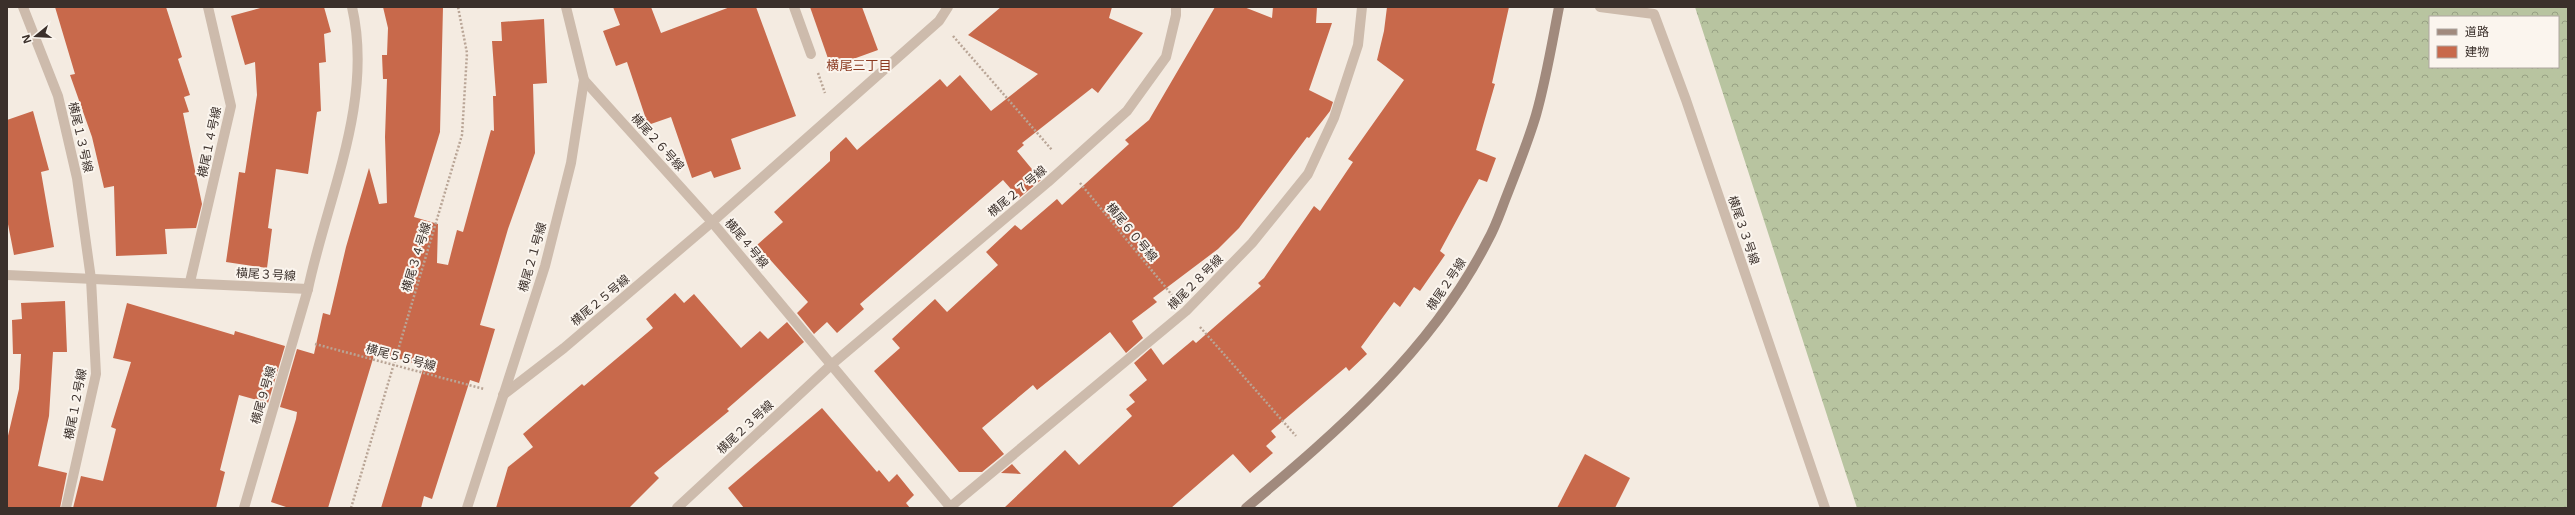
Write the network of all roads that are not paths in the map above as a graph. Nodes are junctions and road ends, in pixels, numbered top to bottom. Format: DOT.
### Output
graph roads {
  1 [pos="23,7"];
  2 [pos="208,7"];
  3 [pos="352,7"];
  4 [pos="566,7"];
  5 [pos="794,7"];
  6 [pos="948,7"];
  7 [pos="1176,7"];
  8 [pos="1362,7"];
  9 [pos="1558,7"];
  10 [pos="1600,7"];
  11 [pos="811,54"];
  12 [pos="584,80"];
  13 [pos="712,222"];
  14 [pos="7,275"];
  15 [pos="91,279"];
  16 [pos="190,282"];
  17 [pos="308,289"];
  18 [pos="831,365"];
  19 [pos="503,395"];
  20 [pos="66,508"];
  21 [pos="244,508"];
  22 [pos="467,508"];
  23 [pos="677,508"];
  24 [pos="950,508"];
  25 [pos="1246,508"];
  26 [pos="1825,508"];
  1 -- 15 [label="street, 横尾１３号線"];
  2 -- 16 [label="street, 横尾１４号線"];
  3 -- 17 [label="street, 横尾３号線"];
  4 -- 12 [label="street, 横尾２１号線"];
  5 -- 11 [label="street"];
  6 -- 13 [label="street, 横尾４号線"];
  7 -- 18 [label="street, 横尾２７号線"];
  8 -- 24 [label="street, 横尾２８号線"];
  9 -- 25 [label="street, 横尾２号線"];
  10 -- 26 [label="street, 横尾３３号線"];
  12 -- 13 [label="street, 横尾２６号線"];
  12 -- 19 [label="street, 横尾２１号線"];
  13 -- 18 [label="street, 横尾４号線"];
  13 -- 19 [label="street, 横尾２５号線"];
  14 -- 15 [label="street, 横尾３号線"];
  15 -- 16 [label="street, 横尾３号線"];
  15 -- 20 [label="street, 横尾１２号線"];
  16 -- 17 [label="street, 横尾３号線"];
  17 -- 21 [label="street, 横尾９号線"];
  18 -- 23 [label="street, 横尾２３号線"];
  18 -- 24 [label="street, 横尾４号線"];
  19 -- 22 [label="street, 横尾２１号線"];
}
